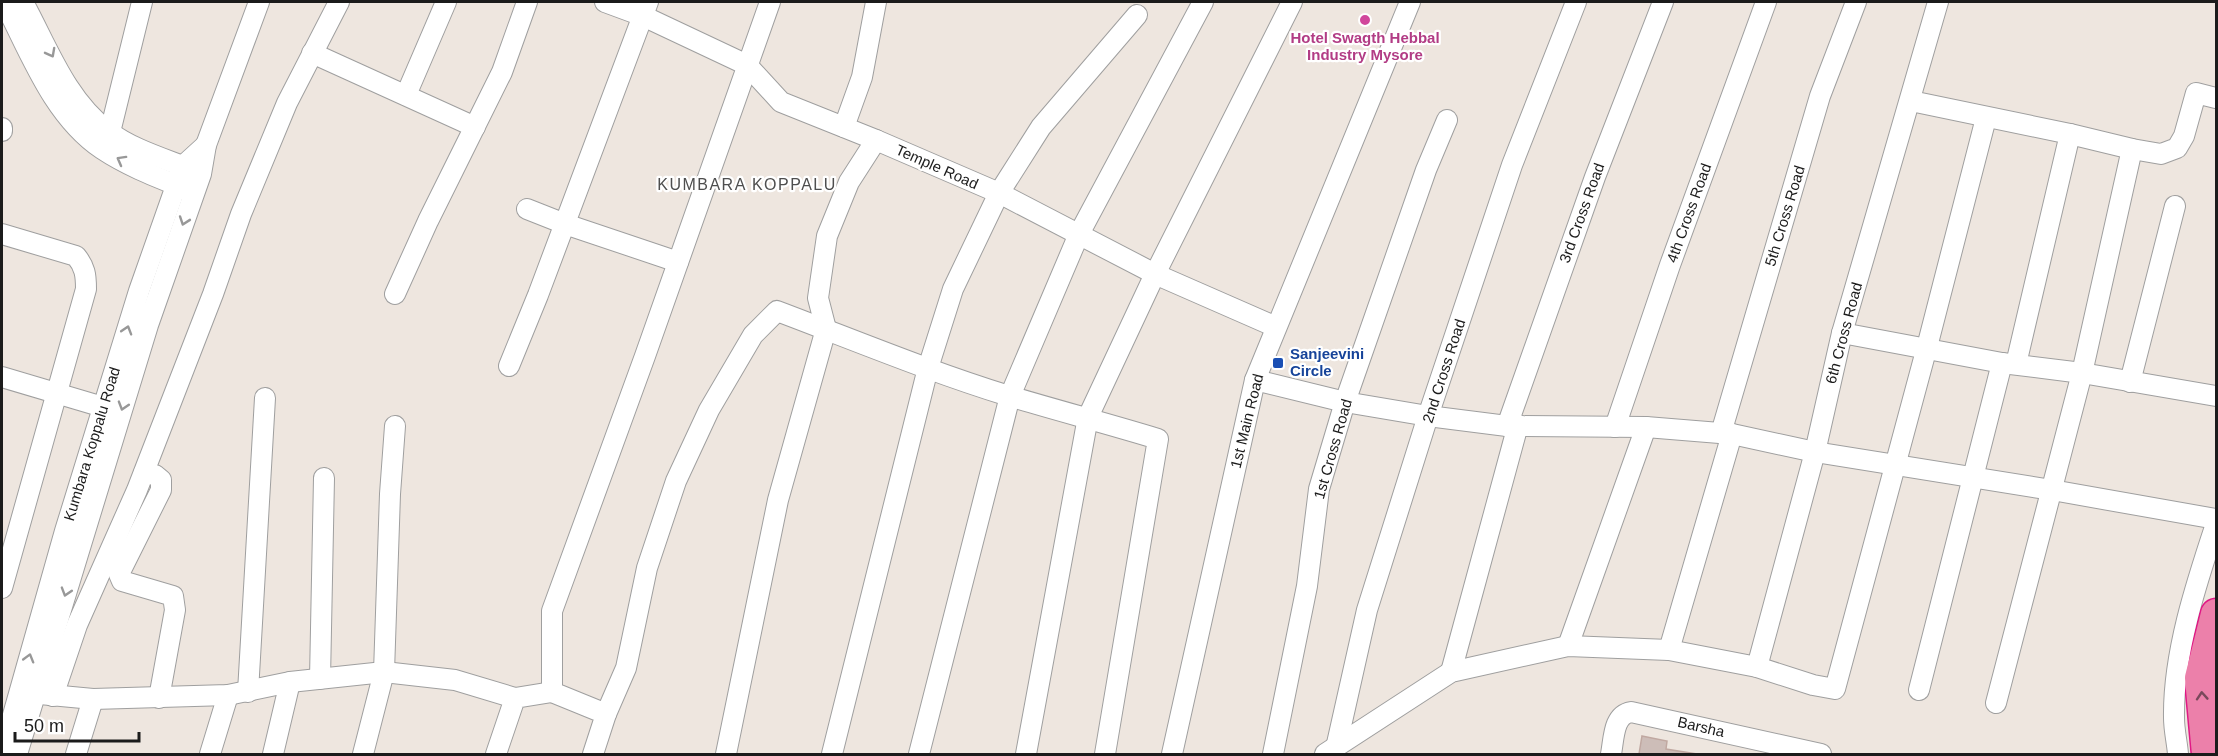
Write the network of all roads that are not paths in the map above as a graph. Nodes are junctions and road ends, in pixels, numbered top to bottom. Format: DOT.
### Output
graph roads {
  1 [pos="4,2"];
  2 [pos="23,2"];
  3 [pos="142,2"];
  4 [pos="259,2"];
  5 [pos="339,2"];
  6 [pos="446,2"];
  7 [pos="527,2"];
  8 [pos="605,2"];
  9 [pos="770,2"];
  10 [pos="875,2"];
  11 [pos="1203,2"];
  12 [pos="1292,2"];
  13 [pos="1410,2"];
  14 [pos="1576,2"];
  15 [pos="1663,2"];
  16 [pos="1766,2"];
  17 [pos="1856,2"];
  18 [pos="1938,2"];
  19 [pos="646,9"];
  20 [pos="1137,15"];
  21 [pos="312,53"];
  22 [pos="747,65"];
  23 [pos="406,95"];
  24 [pos="2217,98"];
  25 [pos="1911,102"];
  26 [pos="1986,118"];
  27 [pos="1447,120"];
  28 [pos="475,127"];
  29 [pos="844,127"];
  30 [pos="110,132"];
  31 [pos="2070,134"];
  32 [pos="876,140"];
  33 [pos="2132,149"];
  34 [pos="189,179"];
  35 [pos="999,193"];
  36 [pos="2175,206"];
  37 [pos="527,209"];
  38 [pos="565,224"];
  39 [pos="2,234"];
  40 [pos="1079,234"];
  41 [pos="678,262"];
  42 [pos="1155,274"];
  43 [pos="395,294"];
  44 [pos="1276,327"];
  45 [pos="826,329"];
  46 [pos="1842,333"];
  47 [pos="1927,347"];
  48 [pos="2009,363"];
  49 [pos="509,366"];
  50 [pos="927,368"];
  51 [pos="2082,374"];
  52 [pos="2,377"];
  53 [pos="1255,380"];
  54 [pos="2130,382"];
  55 [pos="57,393"];
  56 [pos="1010,396"];
  57 [pos="2217,396"];
  58 [pos="265,398"];
  59 [pos="1345,402"];
  60 [pos="103,407"];
  61 [pos="1428,416"];
  62 [pos="1088,417"];
  63 [pos="1512,425"];
  64 [pos="395,426"];
  65 [pos="1615,427"];
  66 [pos="1646,427"];
  67 [pos="1726,433"];
  68 [pos="1815,452"];
  69 [pos="1894,464"];
  70 [pos="144,472"];
  71 [pos="1973,477"];
  72 [pos="324,478"];
  73 [pos="2052,490"];
  74 [pos="2217,521"];
  75 [pos="2,587"];
  76 [pos="2217,614"];
  77 [pos="1568,646"];
  78 [pos="1669,650"];
  79 [pos="1757,667"];
  80 [pos="384,672"];
  81 [pos="1451,672"];
  82 [pos="320,679"];
  83 [pos="290,682"];
  84 [pos="1919,690"];
  85 [pos="248,692"];
  86 [pos="552,692"];
  87 [pos="36,694"];
  88 [pos="228,695"];
  89 [pos="159,698"];
  90 [pos="515,698"];
  91 [pos="93,699"];
  92 [pos="1996,703"];
  93 [pos="606,714"];
  94 [pos="6,722"];
  95 [pos="2174,750"];
  96 [pos="1331,751"];
  97 [pos="2,754"];
  98 [pos="18,754"];
  99 [pos="76,754"];
  100 [pos="210,754"];
  101 [pos="273,754"];
  102 [pos="363,754"];
  103 [pos="496,754"];
  104 [pos="592,754"];
  105 [pos="726,754"];
  106 [pos="832,754"];
  107 [pos="919,754"];
  108 [pos="1026,754"];
  109 [pos="1105,754"];
  110 [pos="1172,754"];
  111 [pos="1273,754"];
  112 [pos="1611,754"];
  113 [pos="1821,754"];
  114 [pos="2207,754"];
  34 -- 1 [label="street, one-way"];
  2 -- 30 [label="street, one-way"];
  3 -- 30 [label="street"];
  4 -- 34 [label="street, Kumbara Koppalu Road"];
  5 -- 21 [label="street"];
  6 -- 23 [label="street"];
  7 -- 28 [label="street"];
  8 -- 19 [label="street, Temple Road"];
  9 -- 22 [label="street"];
  10 -- 29 [label="street"];
  11 -- 40 [label="street"];
  12 -- 42 [label="street"];
  13 -- 44 [label="street, 1st Main Road"];
  14 -- 61 [label="street, 2nd Cross Road"];
  15 -- 63 [label="street, 3rd Cross Road"];
  16 -- 65 [label="street, 4th Cross Road"];
  17 -- 67 [label="street, 5th Cross Road"];
  18 -- 25 [label="street, 6th Cross Road"];
  19 -- 22 [label="street, Temple Road"];
  19 -- 38 [label="street"];
  20 -- 35 [label="street"];
  21 -- 23 [label="street"];
  21 -- 70 [label="street"];
  22 -- 29 [label="street, Temple Road"];
  22 -- 41 [label="street"];
  23 -- 28 [label="street"];
  24 -- 33 [label="street"];
  25 -- 26 [label="street"];
  25 -- 46 [label="street, 6th Cross Road"];
  26 -- 31 [label="street"];
  26 -- 47 [label="street"];
  27 -- 59 [label="street, 1st Cross Road"];
  28 -- 43 [label="street"];
  29 -- 32 [label="street, Temple Road"];
  30 -- 34 [label="street"];
  31 -- 33 [label="street"];
  31 -- 48 [label="street"];
  32 -- 35 [label="street, Temple Road"];
  32 -- 45 [label="street"];
  33 -- 51 [label="street"];
  60 -- 34 [label="street, Kumbara Koppalu Road, one-way"];
  34 -- 87 [label="street, Kumbara Koppalu Road, one-way"];
  35 -- 40 [label="street, Temple Road"];
  35 -- 50 [label="street"];
  36 -- 54 [label="street"];
  37 -- 38 [label="street"];
  38 -- 41 [label="street"];
  38 -- 49 [label="street"];
  39 -- 55 [label="street"];
  40 -- 42 [label="street, Temple Road"];
  40 -- 56 [label="street"];
  41 -- 86 [label="street"];
  42 -- 44 [label="street, Temple Road"];
  42 -- 62 [label="street"];
  44 -- 53 [label="street, 1st Main Road"];
  45 -- 50 [label="street"];
  45 -- 93 [label="street"];
  45 -- 105 [label="street"];
  46 -- 47 [label="street"];
  46 -- 68 [label="street, 6th Cross Road"];
  47 -- 48 [label="street"];
  47 -- 69 [label="street"];
  48 -- 51 [label="street"];
  48 -- 71 [label="street"];
  50 -- 56 [label="street"];
  50 -- 106 [label="street"];
  51 -- 54 [label="street"];
  51 -- 73 [label="street"];
  52 -- 55 [label="street"];
  53 -- 59 [label="street"];
  53 -- 110 [label="street, 1st Main Road"];
  54 -- 57 [label="street"];
  55 -- 60 [label="street"];
  55 -- 75 [label="street"];
  56 -- 62 [label="street"];
  56 -- 107 [label="street"];
  58 -- 85 [label="street"];
  59 -- 61 [label="street"];
  59 -- 111 [label="street, 1st Cross Road"];
  87 -- 60 [label="street, Kumbara Koppalu Road, one-way"];
  61 -- 63 [label="street"];
  61 -- 96 [label="street, 2nd Cross Road"];
  62 -- 108 [label="street"];
  62 -- 109 [label="street"];
  63 -- 65 [label="street"];
  63 -- 81 [label="street, 3rd Cross Road"];
  64 -- 80 [label="street"];
  65 -- 66 [label="street"];
  66 -- 67 [label="street"];
  66 -- 77 [label="street"];
  67 -- 68 [label="street"];
  67 -- 78 [label="street, 5th Cross Road"];
  68 -- 69 [label="street"];
  68 -- 79 [label="street, 6th Cross Road"];
  69 -- 71 [label="street"];
  69 -- 79 [label="street"];
  70 -- 87 [label="street"];
  70 -- 89 [label="street"];
  71 -- 73 [label="street"];
  71 -- 84 [label="street"];
  72 -- 82 [label="street"];
  73 -- 74 [label="street"];
  73 -- 92 [label="street"];
  74 -- 95 [label="street"];
  114 -- 76 [label="highway, one-way"];
  77 -- 78 [label="street"];
  77 -- 81 [label="street"];
  78 -- 79 [label="street"];
  80 -- 82 [label="street"];
  80 -- 90 [label="street"];
  80 -- 102 [label="street"];
  81 -- 96 [label="street"];
  82 -- 83 [label="street"];
  83 -- 85 [label="street"];
  83 -- 101 [label="street"];
  85 -- 88 [label="street"];
  86 -- 90 [label="street"];
  86 -- 93 [label="street"];
  87 -- 91 [label="street"];
  87 -- 94 [label="street, Kumbara Koppalu Road"];
  87 -- 98 [label="street, Kumbara Koppalu Road"];
  88 -- 89 [label="street"];
  88 -- 100 [label="street"];
  89 -- 91 [label="street"];
  90 -- 103 [label="street"];
  91 -- 99 [label="street"];
  93 -- 104 [label="street"];
  94 -- 97 [label="street, Kumbara Koppalu Road"];
  112 -- 113 [label="street, Barsha"];
}
